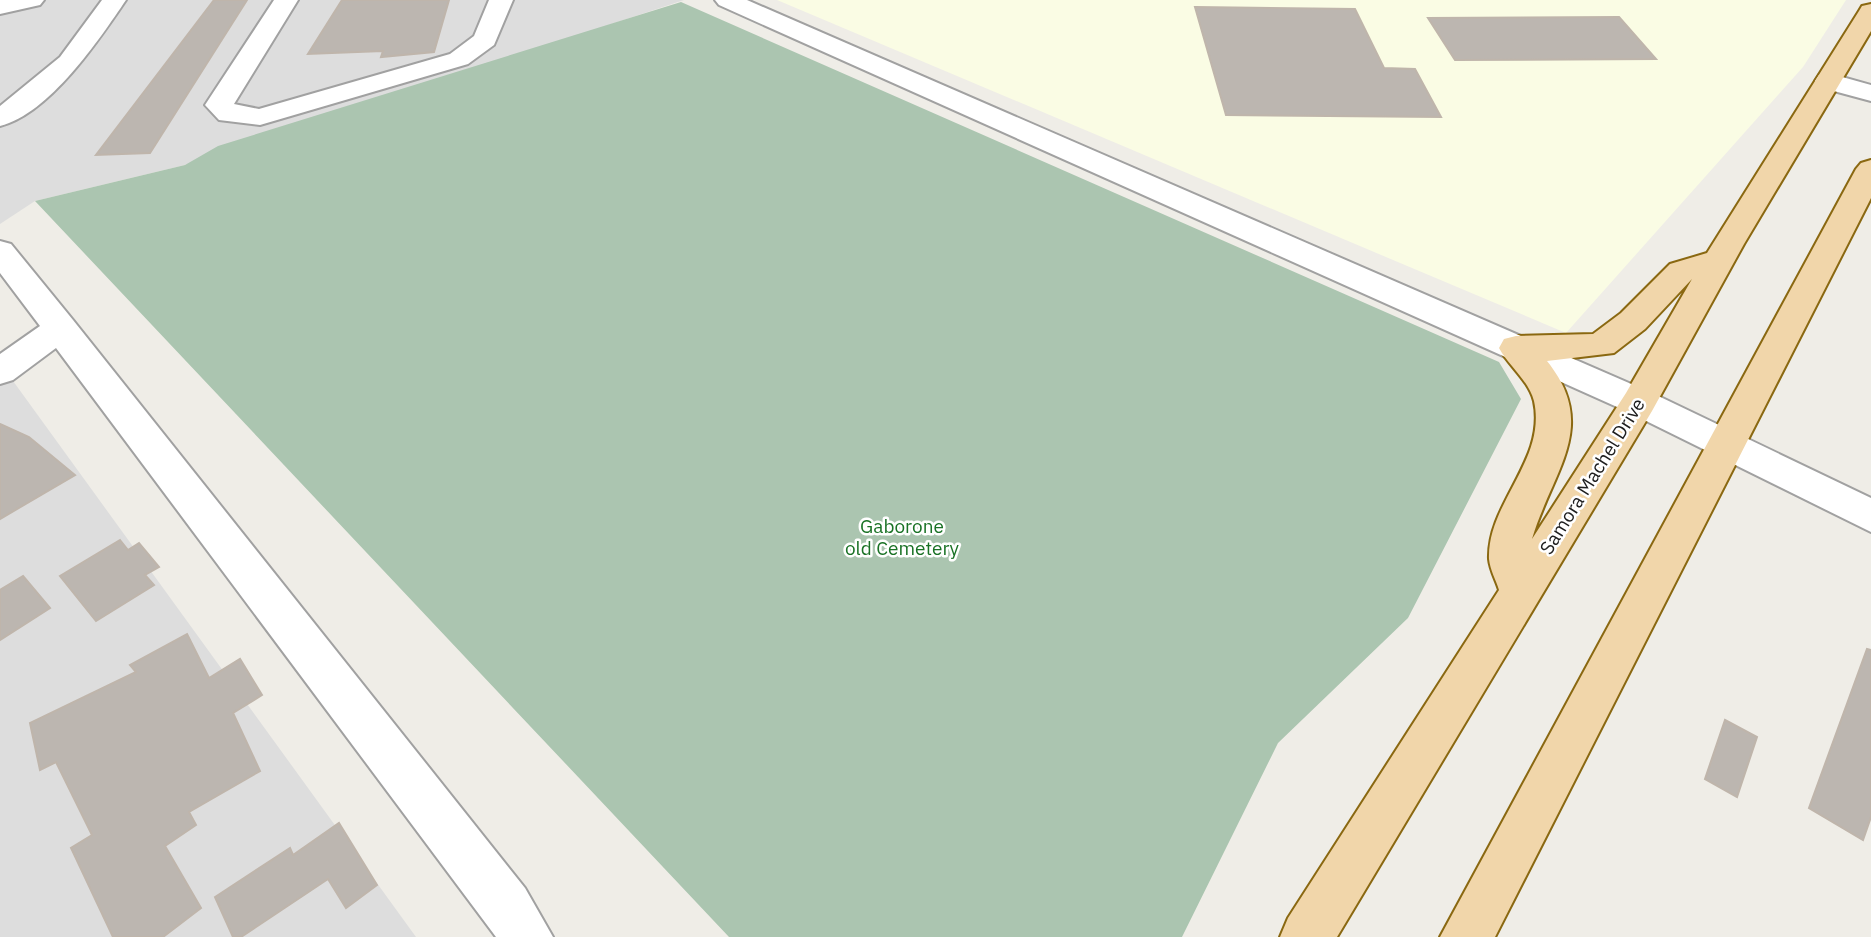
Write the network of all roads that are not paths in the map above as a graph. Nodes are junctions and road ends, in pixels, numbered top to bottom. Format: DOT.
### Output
graph roads {
  1 [pos="32,0"];
  2 [pos="114,0"];
  3 [pos="286,0"];
  4 [pos="500,0"];
  5 [pos="727,0"];
  6 [pos="0,7"];
  7 [pos="1871,11"];
  8 [pos="1828,81"];
  9 [pos="1871,93"];
  10 [pos="0,118"];
  11 [pos="1871,169"];
  12 [pos="0,251"];
  13 [pos="1719,260"];
  14 [pos="61,328"];
  15 [pos="1516,348"];
  16 [pos="0,370"];
  17 [pos="1639,402"];
  18 [pos="1727,443"];
  19 [pos="1871,516"];
  20 [pos="1520,589"];
  21 [pos="526,937"];
  22 [pos="1307,937"];
  23 [pos="1467,937"];
  1 -- 6 [label="street"];
  2 -- 10 [label="street"];
  3 -- 4 [label="street"];
  5 -- 15 [label="street"];
  7 -- 8 [label="main road, Samora Machel Drive"];
  8 -- 9 [label="street"];
  8 -- 13 [label="main road, Samora Machel Drive"];
  11 -- 18 [label="main road"];
  12 -- 14 [label="street"];
  13 -- 15 [label="main road"];
  13 -- 17 [label="main road, Samora Machel Drive"];
  14 -- 16 [label="street"];
  14 -- 21 [label="street"];
  15 -- 17 [label="street"];
  15 -- 20 [label="main road"];
  17 -- 18 [label="street"];
  17 -- 20 [label="main road, Samora Machel Drive"];
  18 -- 19 [label="street"];
  18 -- 23 [label="main road"];
  20 -- 22 [label="main road, Samora Machel Drive"];
}
